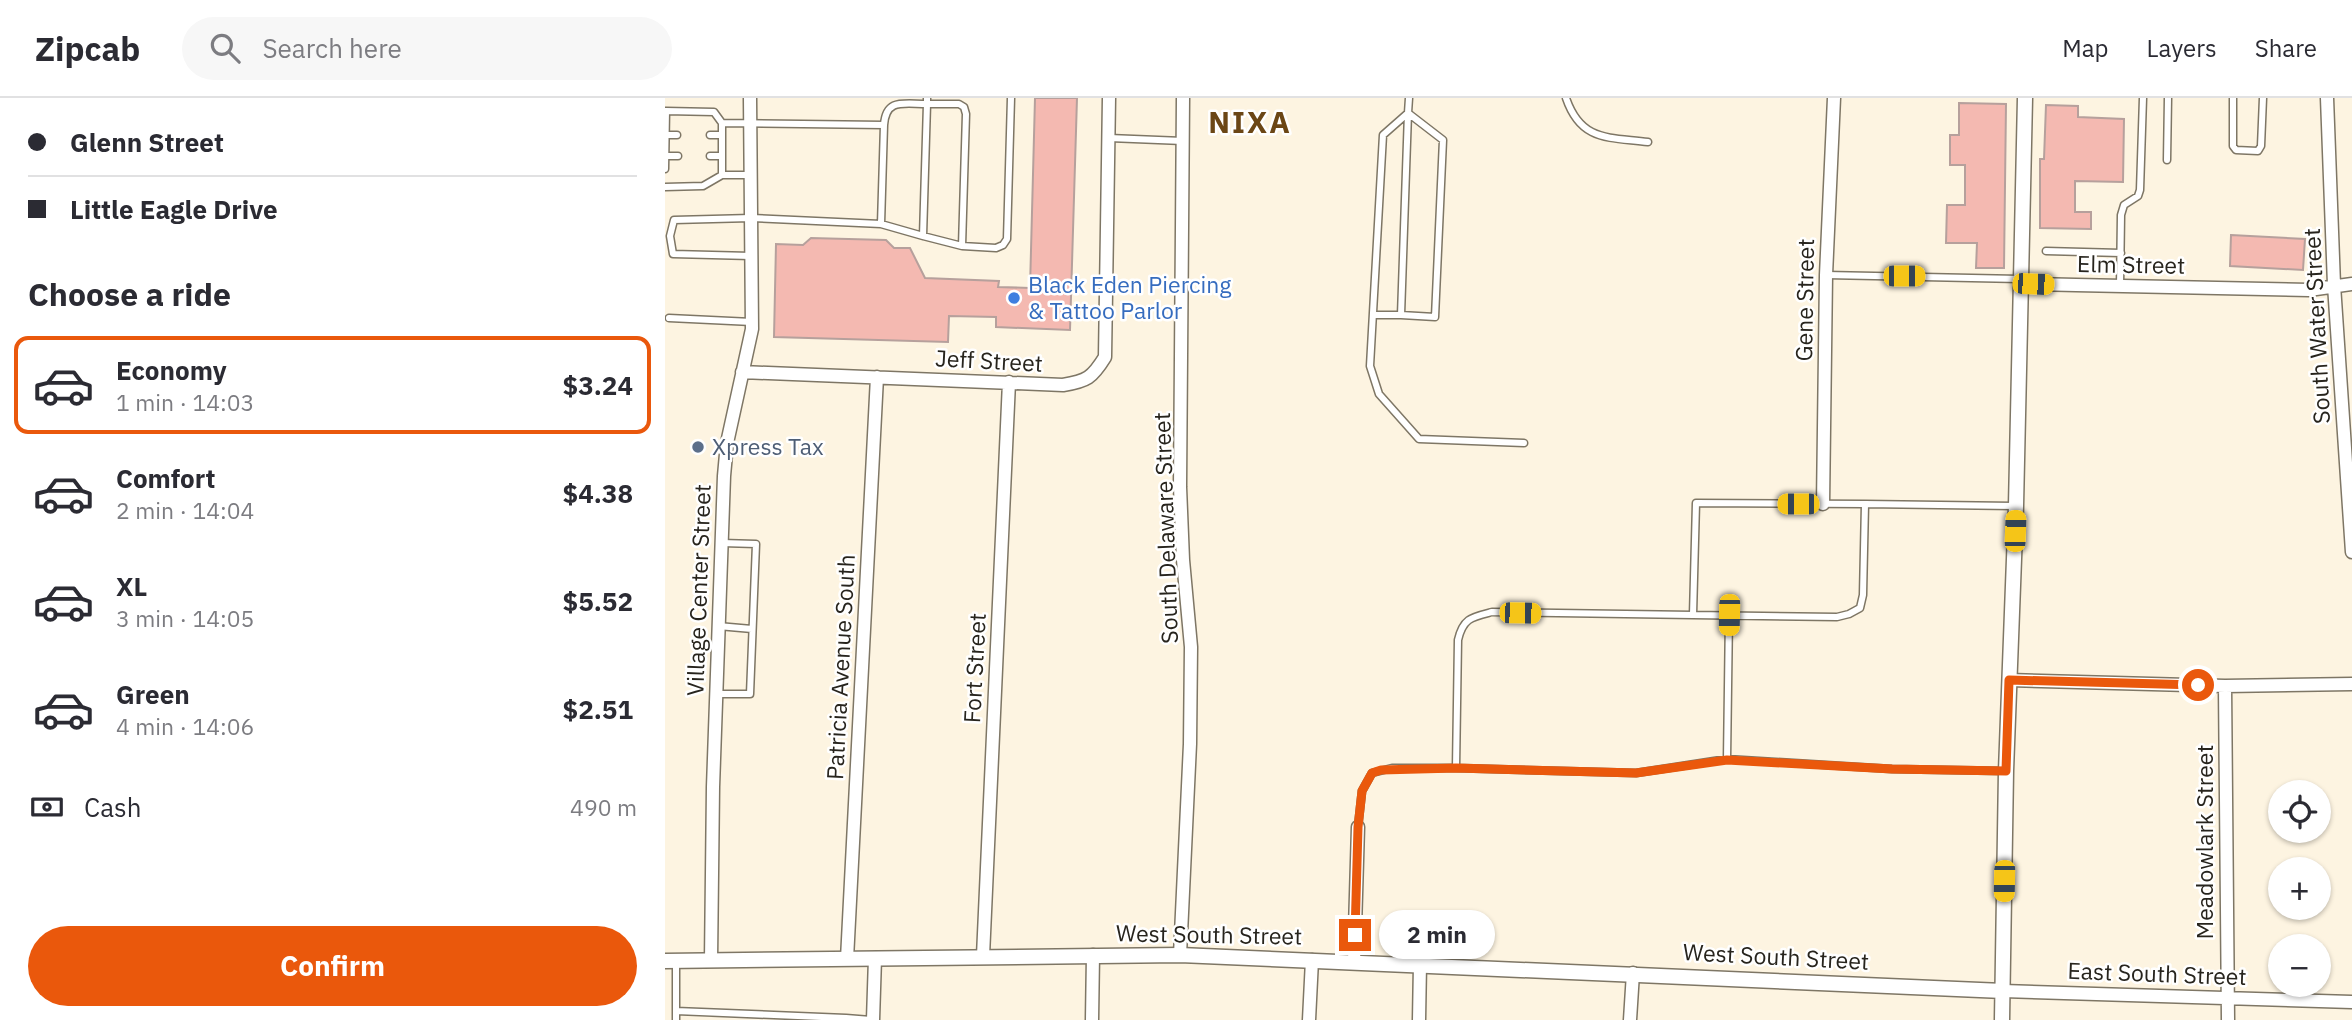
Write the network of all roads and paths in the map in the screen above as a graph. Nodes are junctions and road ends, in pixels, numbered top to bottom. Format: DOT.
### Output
graph roads {
  1 [pos="750,98"];
  2 [pos="1011,98"];
  3 [pos="1109,98"];
  4 [pos="1183,98"];
  5 [pos="1409,98"];
  6 [pos="1566,98"];
  7 [pos="1834,98"];
  8 [pos="2025,98"];
  9 [pos="2143,98"];
  10 [pos="2168,98"];
  11 [pos="2233,98"];
  12 [pos="2263,98"];
  13 [pos="2327,98"];
  14 [pos="927,101"];
  15 [pos="1408,113"];
  16 [pos="749,122"];
  17 [pos="722,123"];
  18 [pos="884,125"];
  19 [pos="665,135"];
  20 [pos="677,135"];
  21 [pos="711,135"];
  22 [pos="722,135"];
  23 [pos="1109,138"];
  24 [pos="1183,141"];
  25 [pos="1648,142"];
  26 [pos="665,156"];
  27 [pos="678,156"];
  28 [pos="711,156"];
  29 [pos="722,156"];
  30 [pos="2167,160"];
  31 [pos="665,169"];
  32 [pos="722,175"];
  33 [pos="750,175"];
  34 [pos="665,187"];
  35 [pos="751,218"];
  36 [pos="881,224"];
  37 [pos="923,236"];
  38 [pos="962,246"];
  39 [pos="2046,251"];
  40 [pos="2120,253"];
  41 [pos="751,256"];
  42 [pos="1826,275"];
  43 [pos="2020,279"];
  44 [pos="2352,284"];
  45 [pos="2334,285"];
  46 [pos="2120,286"];
  47 [pos="1373,315"];
  48 [pos="1401,315"];
  49 [pos="669,318"];
  50 [pos="752,322"];
  51 [pos="742,372"];
  52 [pos="877,377"];
  53 [pos="1009,383"];
  54 [pos="1524,443"];
  55 [pos="1823,504"];
  56 [pos="1865,504"];
  57 [pos="2016,506"];
  58 [pos="722,543"];
  59 [pos="2352,551"];
  60 [pos="1693,615"];
  61 [pos="1729,615"];
  62 [pos="718,626"];
  63 [pos="752,629"];
  64 [pos="2009,680"];
  65 [pos="2352,684"];
  66 [pos="2225,686"];
  67 [pos="716,694"];
  68 [pos="1727,760"];
  69 [pos="1456,768"];
  70 [pos="2006,771"];
  71 [pos="1358,827"];
  72 [pos="983,956"];
  73 [pos="1093,956"];
  74 [pos="1180,956"];
  75 [pos="875,958"];
  76 [pos="847,959"];
  77 [pos="671,960"];
  78 [pos="711,960"];
  79 [pos="1312,960"];
  80 [pos="1354,962"];
  81 [pos="1420,964"];
  82 [pos="1633,973"];
  83 [pos="2003,991"];
  84 [pos="2228,997"];
  85 [pos="2352,1002"];
  86 [pos="676,1011"];
  87 [pos="846,1019"];
  88 [pos="676,1020"];
  89 [pos="872,1020"];
  90 [pos="1093,1020"];
  91 [pos="1309,1020"];
  92 [pos="1419,1020"];
  93 [pos="1630,1020"];
  94 [pos="2002,1020"];
  95 [pos="2228,1020"];
  1 -- 16 [label="street, Village Center Street"];
  2 -- 38 [label="lane"];
  3 -- 23 [label="street"];
  4 -- 24 [label="street, South Delaware Street"];
  5 -- 15 [label="lane"];
  6 -- 25 [label="lane"];
  7 -- 42 [label="street, Gene Street"];
  8 -- 43 [label="street"];
  9 -- 40 [label="lane"];
  10 -- 30 [label="lane"];
  11 -- 12 [label="lane"];
  13 -- 45 [label="street, South Water Street"];
  14 -- 18 [label="lane"];
  14 -- 37 [label="lane"];
  14 -- 38 [label="lane"];
  15 -- 47 [label="lane"];
  15 -- 48 [label="lane"];
  15 -- 48 [label="lane"];
  16 -- 17 [label="lane"];
  16 -- 18 [label="lane"];
  16 -- 33 [label="street, Village Center Street"];
  17 -- 19 [label="lane"];
  17 -- 22 [label="lane"];
  18 -- 36 [label="lane"];
  19 -- 20 [label="lane"];
  19 -- 26 [label="lane"];
  21 -- 22 [label="lane"];
  22 -- 29 [label="lane"];
  23 -- 24 [label="lane"];
  23 -- 53 [label="street, Jeff Street"];
  24 -- 74 [label="street, South Delaware Street"];
  26 -- 27 [label="lane"];
  26 -- 31 [label="lane"];
  28 -- 29 [label="lane"];
  29 -- 32 [label="lane"];
  32 -- 33 [label="lane"];
  32 -- 34 [label="lane"];
  33 -- 35 [label="street, Village Center Street"];
  35 -- 36 [label="lane"];
  35 -- 41 [label="street, Village Center Street"];
  35 -- 41 [label="lane"];
  36 -- 37 [label="lane"];
  37 -- 38 [label="lane"];
  39 -- 40 [label="lane"];
  40 -- 46 [label="lane"];
  41 -- 50 [label="street, Village Center Street"];
  42 -- 43 [label="lane, Elm Street"];
  42 -- 55 [label="street, Gene Street"];
  43 -- 46 [label="street, Elm Street"];
  43 -- 57 [label="street"];
  44 -- 45 [label="street, Elm Street"];
  45 -- 46 [label="street, Elm Street"];
  45 -- 59 [label="street, South Water Street"];
  47 -- 48 [label="lane"];
  47 -- 54 [label="lane"];
  49 -- 50 [label="lane"];
  50 -- 51 [label="street, Village Center Street"];
  51 -- 52 [label="street, Jeff Street"];
  51 -- 58 [label="street, Village Center Street"];
  52 -- 53 [label="street, Jeff Street"];
  52 -- 76 [label="street, Patricia Avenue South"];
  53 -- 72 [label="street, Fort Street"];
  55 -- 56 [label="lane"];
  55 -- 60 [label="lane"];
  56 -- 57 [label="lane"];
  56 -- 61 [label="lane"];
  57 -- 64 [label="street"];
  58 -- 62 [label="street, Village Center Street"];
  58 -- 63 [label="lane"];
  60 -- 61 [label="lane"];
  60 -- 69 [label="lane"];
  61 -- 68 [label="lane"];
  62 -- 63 [label="lane"];
  62 -- 67 [label="street, Village Center Street"];
  63 -- 67 [label="lane"];
  64 -- 66 [label="street"];
  64 -- 70 [label="street"];
  65 -- 66 [label="street"];
  66 -- 84 [label="street, Meadowlark Street"];
  67 -- 78 [label="street, Village Center Street"];
  68 -- 69 [label="lane"];
  68 -- 70 [label="lane"];
  69 -- 71 [label="lane"];
  70 -- 83 [label="street"];
  71 -- 80 [label="street"];
  72 -- 73 [label="street, West South Street"];
  72 -- 75 [label="street, West South Street"];
  73 -- 74 [label="street, West South Street"];
  73 -- 90 [label="street"];
  74 -- 79 [label="street, West South Street"];
  75 -- 76 [label="street, West South Street"];
  75 -- 89 [label="street"];
  76 -- 78 [label="street, West South Street"];
  77 -- 78 [label="street, West South Street"];
  77 -- 86 [label="lane"];
  79 -- 80 [label="street, West South Street"];
  79 -- 91 [label="street"];
  80 -- 81 [label="street, West South Street"];
  81 -- 82 [label="street, West South Street"];
  81 -- 92 [label="street"];
  82 -- 83 [label="street, West South Street"];
  82 -- 93 [label="street"];
  83 -- 84 [label="street, East South Street"];
  83 -- 94 [label="street"];
  84 -- 85 [label="street, East South Street"];
  84 -- 95 [label="street, Meadowlark Street"];
  86 -- 87 [label="lane"];
  86 -- 88 [label="lane"];
  87 -- 89 [label="lane"];
}
